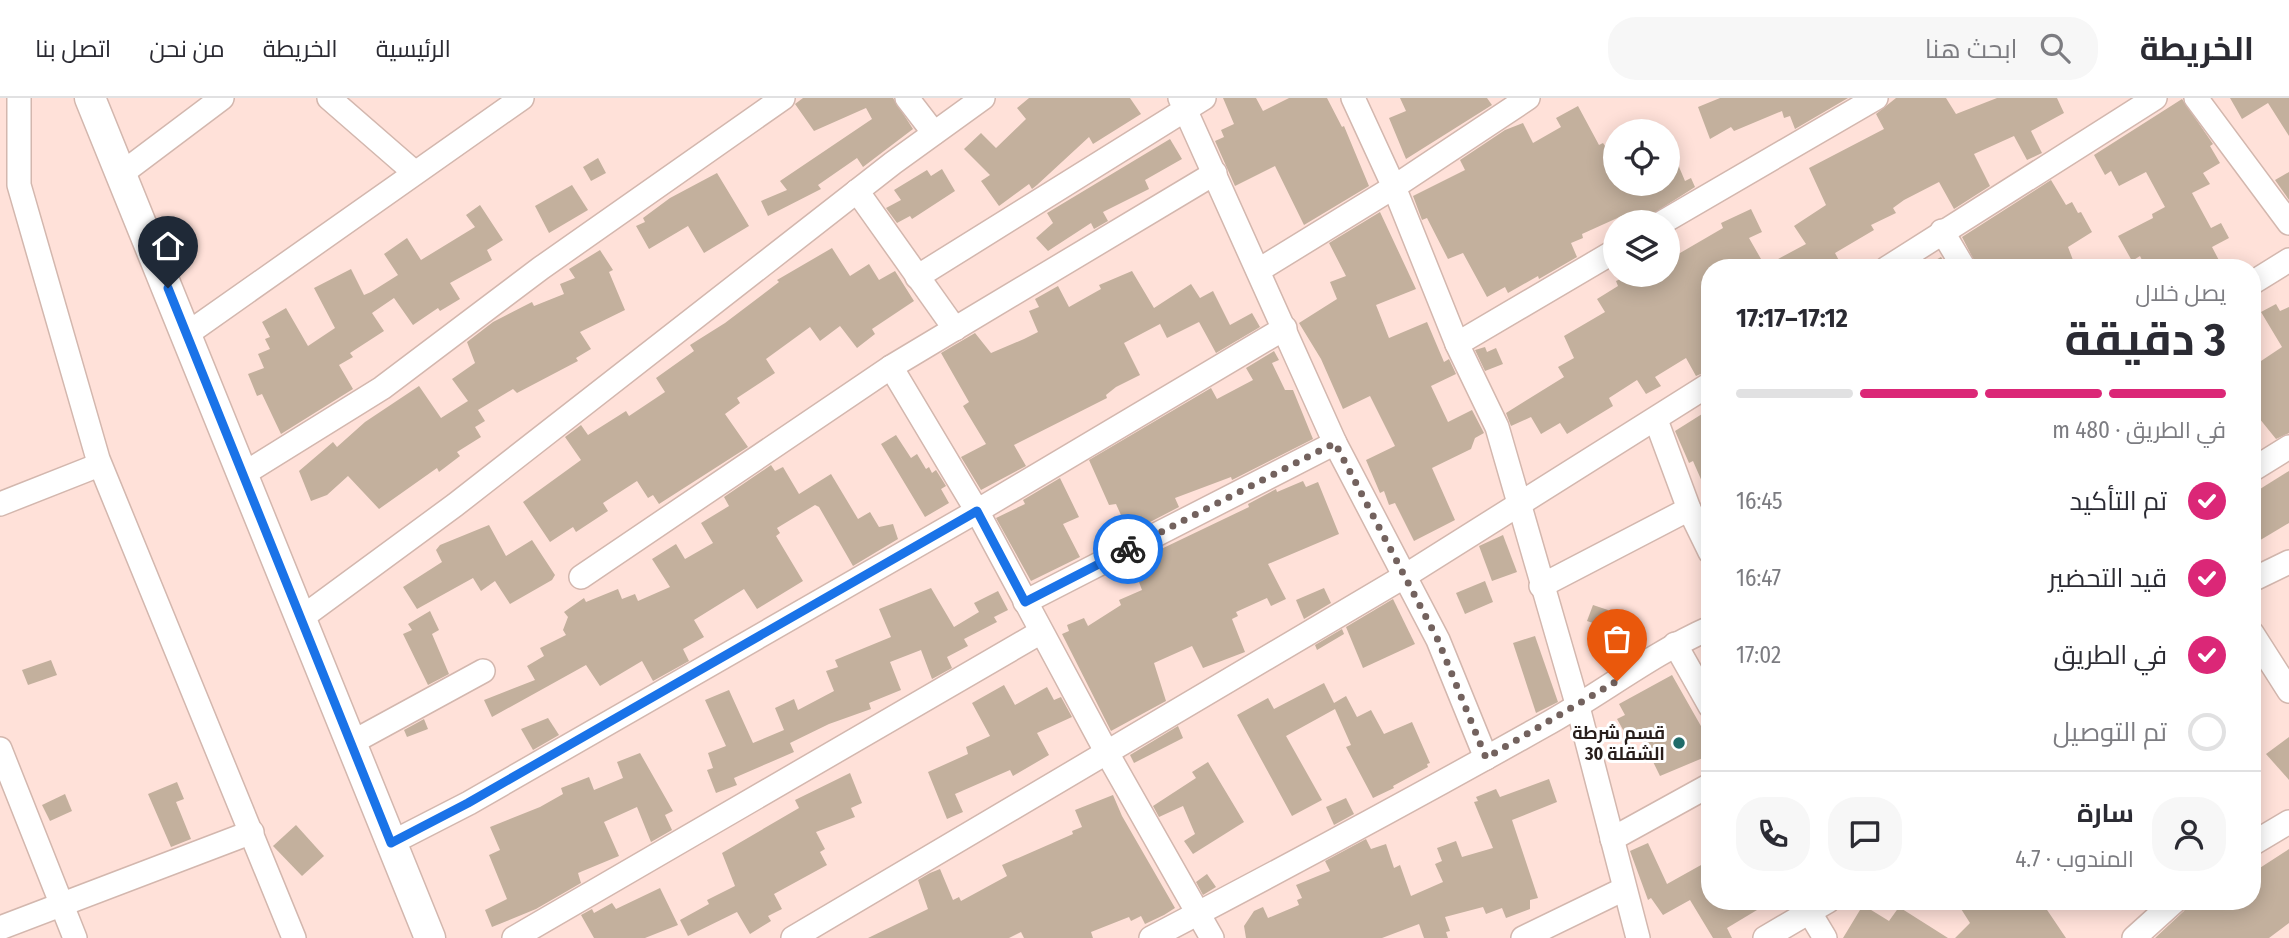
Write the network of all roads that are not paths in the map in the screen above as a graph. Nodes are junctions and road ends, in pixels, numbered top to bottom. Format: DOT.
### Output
graph roads {
  1 [pos="19,98"];
  2 [pos="90,98"];
  3 [pos="222,98"];
  4 [pos="329,98"];
  5 [pos="522,98"];
  6 [pos="783,98"];
  7 [pos="907,98"];
  8 [pos="983,98"];
  9 [pos="1353,98"];
  10 [pos="1528,98"];
  11 [pos="1876,98"];
  12 [pos="2155,98"];
  13 [pos="2196,98"];
  14 [pos="1189,102"];
  15 [pos="934,133"];
  16 [pos="415,172"];
  17 [pos="1215,173"];
  18 [pos="121,174"];
  19 [pos="1394,187"];
  20 [pos="857,191"];
  21 [pos="1680,212"];
  22 [pos="2289,223"];
  23 [pos="1942,231"];
  24 [pos="1603,258"];
  25 [pos="1900,259"];
  26 [pos="1959,259"];
  27 [pos="2289,260"];
  28 [pos="1259,270"];
  29 [pos="918,277"];
  30 [pos="2261,277"];
  31 [pos="955,328"];
  32 [pos="1285,328"];
  33 [pos="187,334"];
  34 [pos="1457,344"];
  35 [pos="891,368"];
  36 [pos="1701,390"];
  37 [pos="1656,419"];
  38 [pos="1335,443"];
  39 [pos="2289,447"];
  40 [pos="2261,464"];
  41 [pos="99,465"];
  42 [pos="242,475"];
  43 [pos="0,504"];
  44 [pos="1518,508"];
  45 [pos="1689,509"];
  46 [pos="977,511"];
  47 [pos="1701,534"];
  48 [pos="2289,562"];
  49 [pos="1405,576"];
  50 [pos="2261,576"];
  51 [pos="580,577"];
  52 [pos="1541,586"];
  53 [pos="1025,602"];
  54 [pos="300,619"];
  55 [pos="1041,632"];
  56 [pos="1701,632"];
  57 [pos="1675,644"];
  58 [pos="2261,648"];
  59 [pos="483,671"];
  60 [pos="1701,690"];
  61 [pos="2289,691"];
  62 [pos="1578,707"];
  63 [pos="351,743"];
  64 [pos="0,749"];
  65 [pos="1107,753"];
  66 [pos="1486,758"];
  67 [pos="1701,790"];
  68 [pos="2289,822"];
  69 [pos="251,832"];
  70 [pos="1612,839"];
  71 [pos="2261,839"];
  72 [pos="391,843"];
  73 [pos="1624,889"];
  74 [pos="62,904"];
  75 [pos="1814,910"];
  76 [pos="1820,910"];
  77 [pos="2165,910"];
  78 [pos="1199,913"];
  79 [pos="0,928"];
  80 [pos="75,938"];
  81 [pos="294,938"];
  82 [pos="430,938"];
  83 [pos="514,938"];
  84 [pos="793,938"];
  85 [pos="1150,938"];
  86 [pos="1212,938"];
  87 [pos="1523,938"];
  88 [pos="1638,938"];
  89 [pos="1765,938"];
  90 [pos="1825,938"];
  91 [pos="2134,938"];
  1 -- 41 [label="street"];
  2 -- 18 [label="street"];
  3 -- 18 [label="street"];
  4 -- 16 [label="street"];
  5 -- 16 [label="street"];
  6 -- 42 [label="street"];
  7 -- 15 [label="street"];
  8 -- 15 [label="street"];
  9 -- 19 [label="street"];
  10 -- 19 [label="street"];
  11 -- 21 [label="street"];
  12 -- 23 [label="street"];
  13 -- 22 [label="street"];
  14 -- 17 [label="street"];
  14 -- 29 [label="street"];
  15 -- 20 [label="street"];
  16 -- 33 [label="street"];
  17 -- 28 [label="street"];
  17 -- 31 [label="street"];
  18 -- 33 [label="street"];
  19 -- 28 [label="street"];
  19 -- 34 [label="street"];
  20 -- 29 [label="street"];
  20 -- 54 [label="street"];
  23 -- 25 [label="street"];
  23 -- 26 [label="street"];
  24 -- 34 [label="street"];
  27 -- 30 [label="street"];
  28 -- 32 [label="street"];
  29 -- 31 [label="street"];
  31 -- 35 [label="street"];
  32 -- 38 [label="street"];
  32 -- 46 [label="street"];
  33 -- 42 [label="street"];
  34 -- 44 [label="street"];
  35 -- 46 [label="street"];
  35 -- 51 [label="street"];
  36 -- 37 [label="street"];
  37 -- 44 [label="street"];
  37 -- 45 [label="street"];
  38 -- 49 [label="street"];
  38 -- 53 [label="street"];
  39 -- 40 [label="street"];
  41 -- 43 [label="street"];
  41 -- 69 [label="street"];
  42 -- 54 [label="street"];
  44 -- 49 [label="street"];
  44 -- 52 [label="street"];
  45 -- 47 [label="street"];
  45 -- 52 [label="street"];
  46 -- 53 [label="street"];
  46 -- 72 [label="street"];
  48 -- 50 [label="street"];
  49 -- 65 [label="street"];
  49 -- 66 [label="street"];
  52 -- 62 [label="street"];
  53 -- 55 [label="street"];
  54 -- 63 [label="street"];
  55 -- 65 [label="street"];
  55 -- 83 [label="street"];
  56 -- 57 [label="street"];
  57 -- 60 [label="street"];
  57 -- 62 [label="street"];
  58 -- 61 [label="street"];
  59 -- 63 [label="street"];
  62 -- 66 [label="street"];
  62 -- 70 [label="street"];
  63 -- 72 [label="street"];
  64 -- 74 [label="street"];
  65 -- 78 [label="street"];
  65 -- 84 [label="street"];
  66 -- 78 [label="street"];
  67 -- 70 [label="street"];
  68 -- 71 [label="street"];
  69 -- 74 [label="street"];
  69 -- 81 [label="street"];
  70 -- 73 [label="street"];
  72 -- 82 [label="street"];
  73 -- 87 [label="street"];
  73 -- 88 [label="street"];
  74 -- 79 [label="street"];
  74 -- 80 [label="street"];
  75 -- 89 [label="street"];
  76 -- 90 [label="street"];
  77 -- 91 [label="street"];
  78 -- 85 [label="street"];
  78 -- 86 [label="street"];
}
